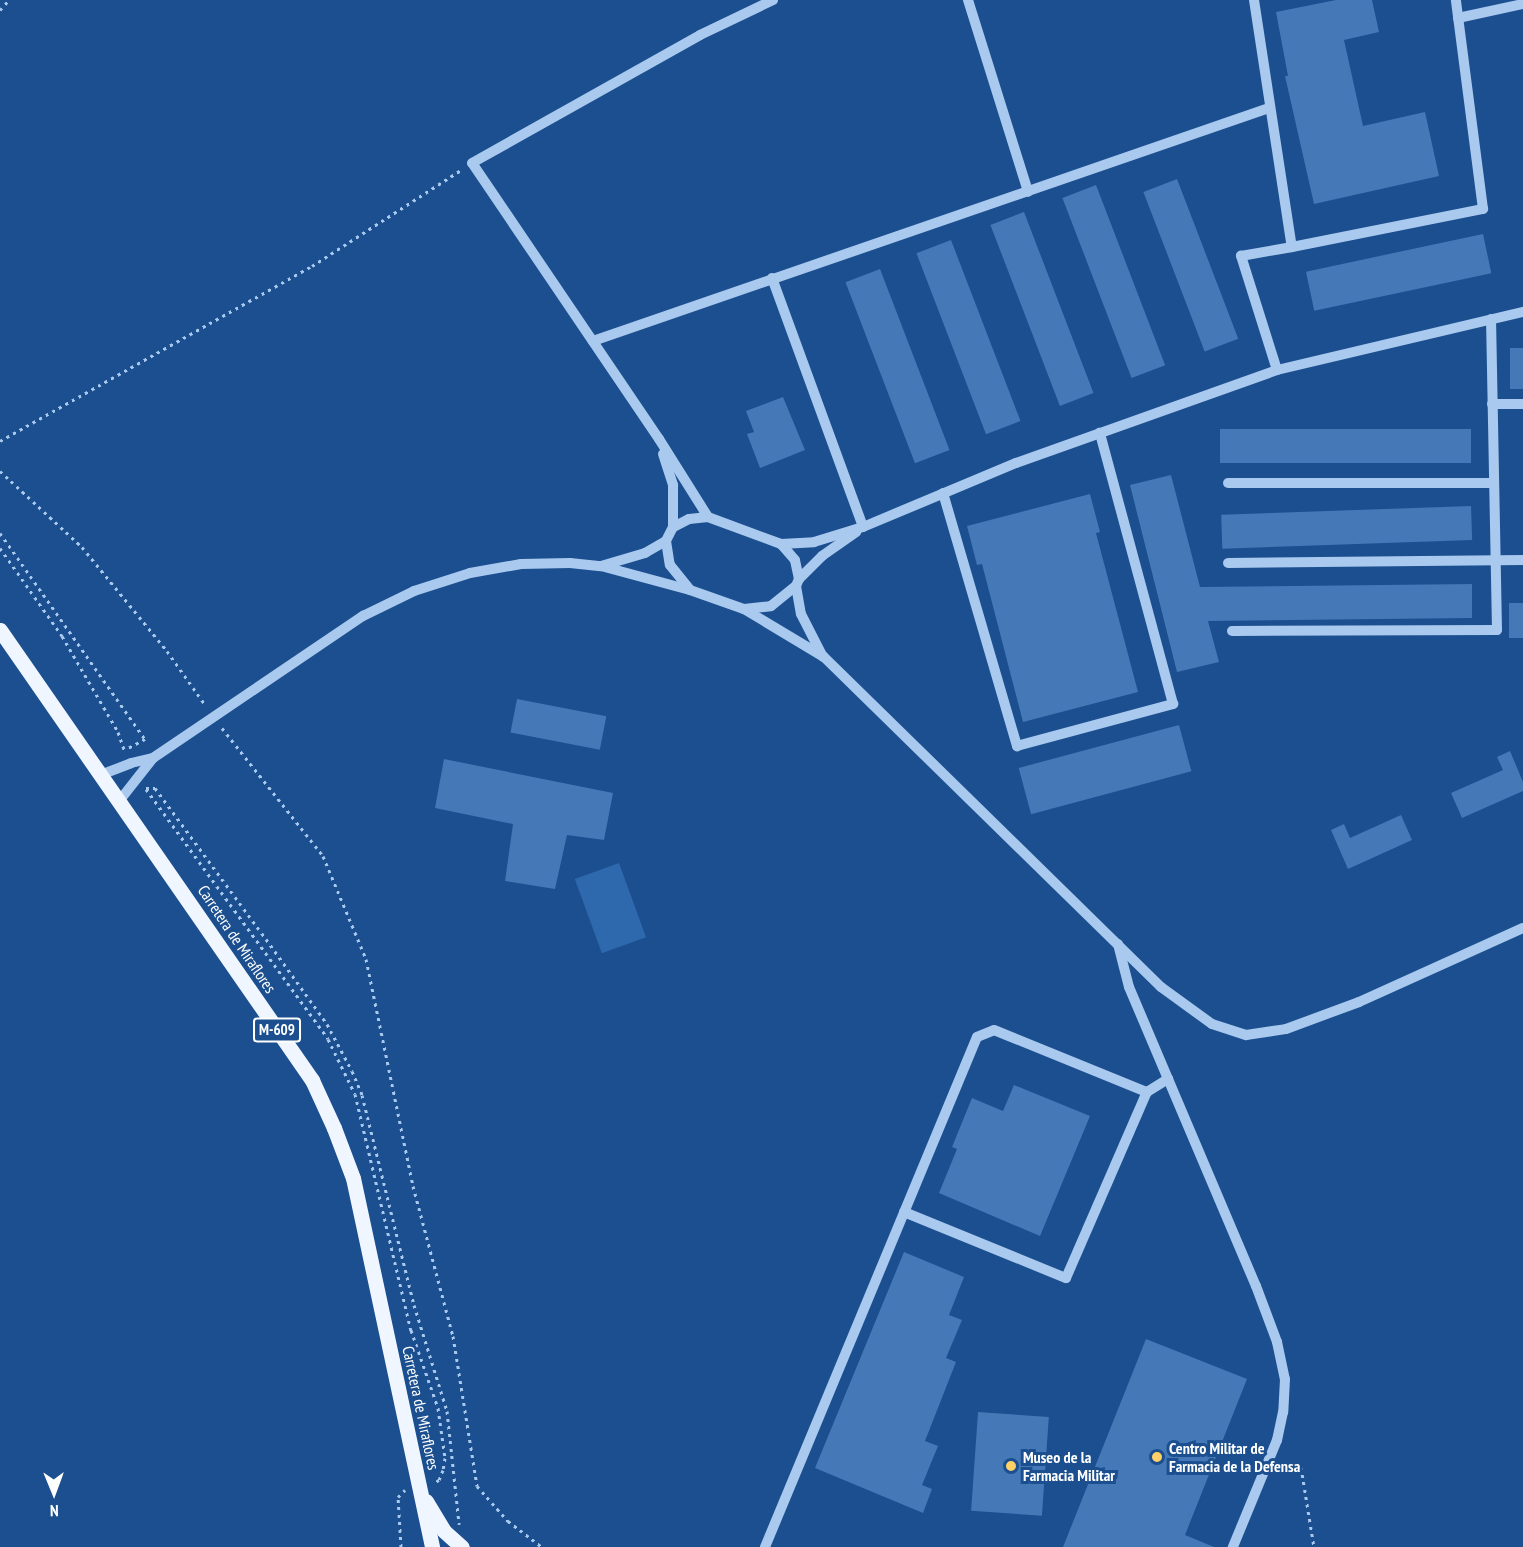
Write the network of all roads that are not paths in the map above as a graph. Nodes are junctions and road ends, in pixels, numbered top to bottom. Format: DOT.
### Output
graph roads {
  1 [pos="773,0"];
  2 [pos="968,0"];
  3 [pos="1254,0"];
  4 [pos="1456,0"];
  5 [pos="1523,4"];
  6 [pos="1458,18"];
  7 [pos="1269,108"];
  8 [pos="1028,192"];
  9 [pos="1292,247"];
  10 [pos="772,278"];
  11 [pos="1523,312"];
  12 [pos="1491,319"];
  13 [pos="593,341"];
  14 [pos="1277,370"];
  15 [pos="1492,404"];
  16 [pos="1523,404"];
  17 [pos="1100,433"];
  18 [pos="659,439"];
  19 [pos="1228,483"];
  20 [pos="1493,483"];
  21 [pos="943,493"];
  22 [pos="708,517"];
  23 [pos="673,527"];
  24 [pos="863,527"];
  25 [pos="666,541"];
  26 [pos="781,544"];
  27 [pos="1494,560"];
  28 [pos="1523,560"];
  29 [pos="1228,563"];
  30 [pos="601,566"];
  31 [pos="798,583"];
  32 [pos="690,590"];
  33 [pos="744,609"];
  34 [pos="0,630"];
  35 [pos="1232,632"];
  36 [pos="824,657"];
  37 [pos="153,758"];
  38 [pos="103,774"];
  39 [pos="120,800"];
  40 [pos="1523,928"];
  41 [pos="1118,942"];
  42 [pos="1168,1079"];
  43 [pos="1147,1092"];
  44 [pos="904,1212"];
  45 [pos="414,1490"];
  46 [pos="432,1547"];
  47 [pos="462,1547"];
  48 [pos="765,1547"];
  49 [pos="1233,1547"];
  1 -- 13 [label="street"];
  2 -- 8 [label="street"];
  3 -- 7 [label="street"];
  4 -- 6 [label="street"];
  5 -- 6 [label="street"];
  6 -- 9 [label="street"];
  7 -- 8 [label="street"];
  7 -- 9 [label="street"];
  8 -- 10 [label="street"];
  9 -- 14 [label="street"];
  10 -- 13 [label="street"];
  10 -- 24 [label="street"];
  11 -- 12 [label="street"];
  12 -- 14 [label="street"];
  12 -- 15 [label="street"];
  13 -- 18 [label="street"];
  14 -- 17 [label="street"];
  15 -- 16 [label="street"];
  15 -- 20 [label="street"];
  17 -- 21 [label="street"];
  17 -- 21 [label="street"];
  18 -- 22 [label="street"];
  18 -- 23 [label="street"];
  19 -- 20 [label="street"];
  20 -- 27 [label="street"];
  21 -- 24 [label="street"];
  22 -- 23 [label="street"];
  22 -- 26 [label="street"];
  23 -- 25 [label="street"];
  24 -- 26 [label="street"];
  24 -- 31 [label="street"];
  25 -- 30 [label="street"];
  25 -- 32 [label="street"];
  26 -- 31 [label="street"];
  27 -- 28 [label="street"];
  27 -- 29 [label="street"];
  27 -- 35 [label="street"];
  30 -- 32 [label="street"];
  30 -- 37 [label="street"];
  31 -- 33 [label="street"];
  31 -- 36 [label="street"];
  32 -- 33 [label="street"];
  33 -- 36 [label="street"];
  34 -- 38 [label="main road, Carretera de Miraflores / M-609"];
  36 -- 41 [label="street"];
  37 -- 38 [label="street"];
  37 -- 39 [label="street"];
  38 -- 39 [label="main road, Carretera de Miraflores / M-609"];
  39 -- 45 [label="main road, Carretera de Miraflores / M-609"];
  40 -- 41 [label="street"];
  41 -- 42 [label="street"];
  42 -- 43 [label="street"];
  42 -- 49 [label="street"];
  43 -- 44 [label="street"];
  43 -- 44 [label="street"];
  44 -- 48 [label="street"];
  45 -- 46 [label="main road, Carretera de Miraflores / M-609"];
  45 -- 47 [label="main road"];
}
